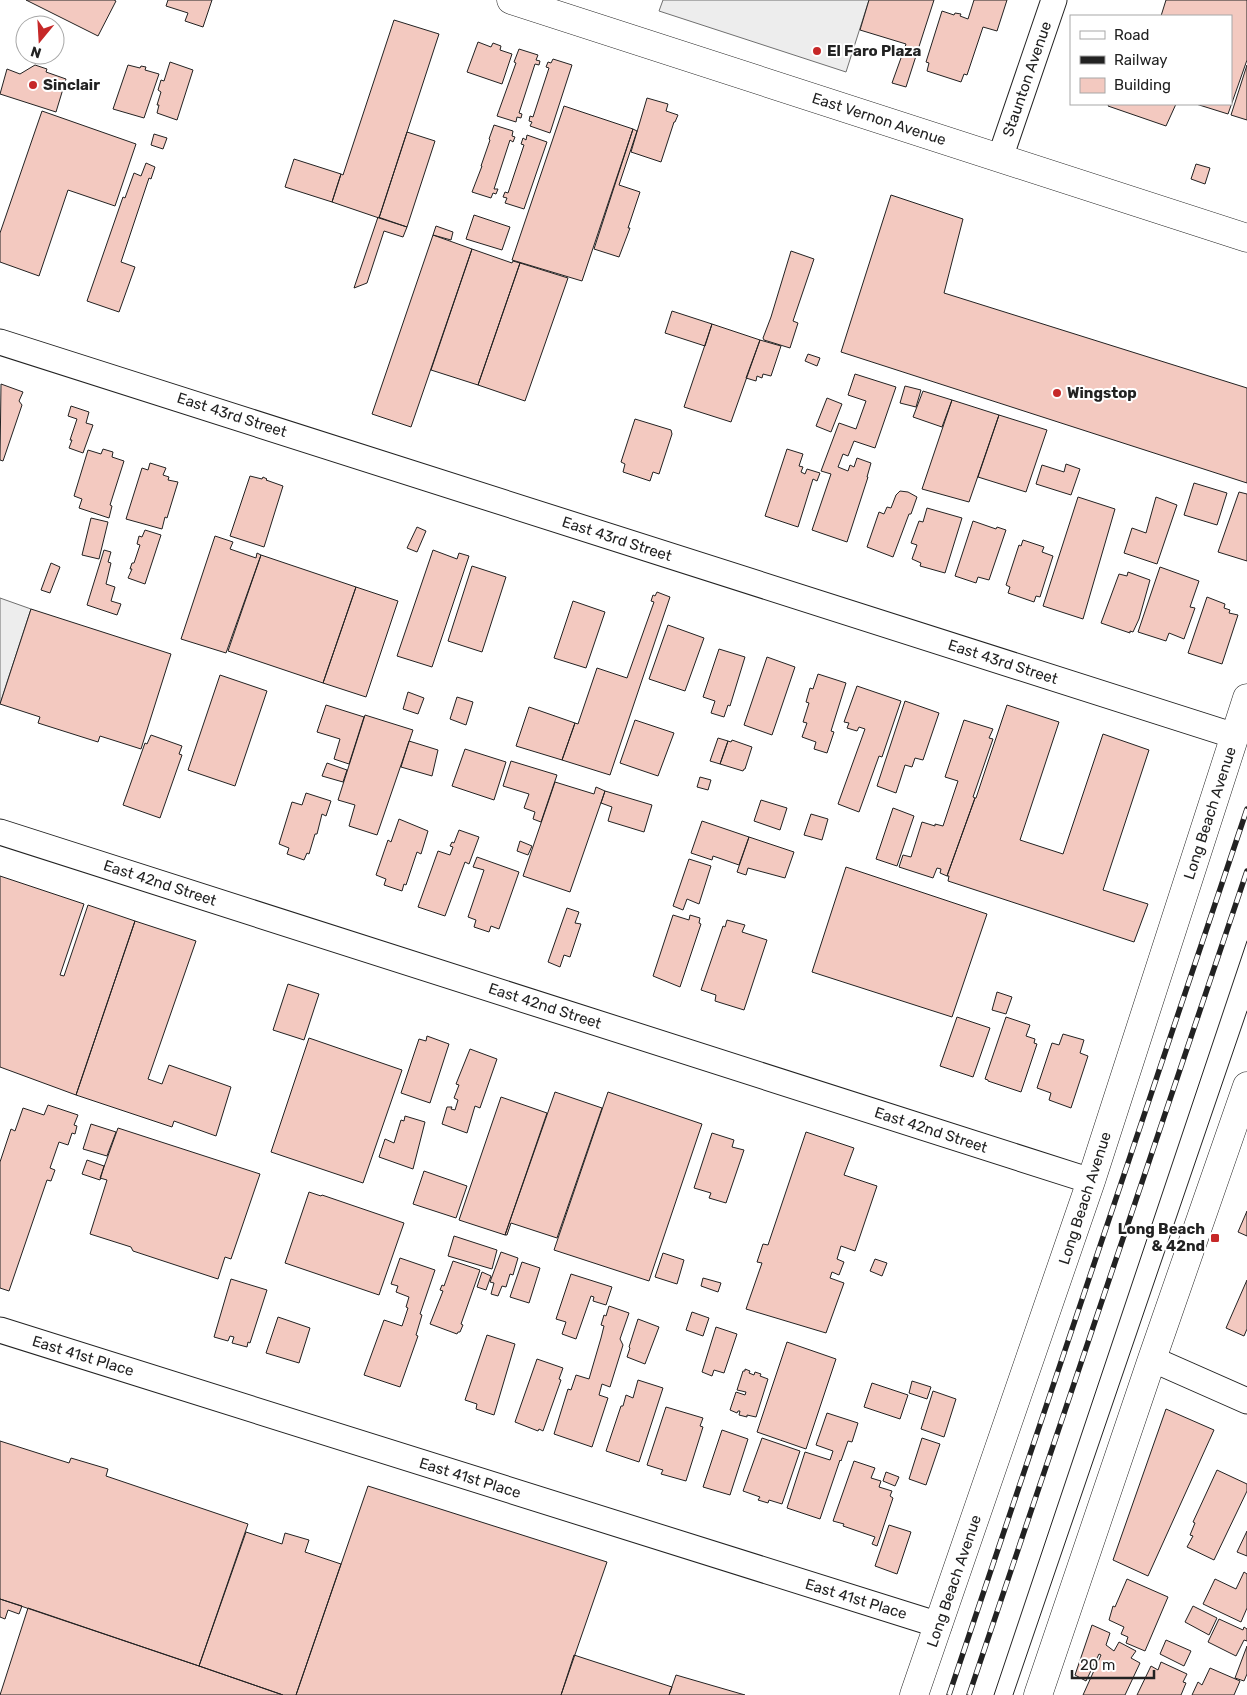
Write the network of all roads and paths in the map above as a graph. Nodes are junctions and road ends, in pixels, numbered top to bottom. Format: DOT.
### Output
graph roads {
  1 [pos="512,0"];
  2 [pos="1054,0"];
  3 [pos="1000,158"];
  4 [pos="1247,238"];
  5 [pos="0,342"];
  6 [pos="1247,698"];
  7 [pos="1235,736"];
  8 [pos="0,832"];
  9 [pos="1247,1086"];
  10 [pos="1091,1181"];
  11 [pos="0,1330"];
  12 [pos="1152,1359"];
  13 [pos="1247,1400"];
  14 [pos="939,1625"];
  15 [pos="914,1695"];
  16 [pos="1038,1695"];
  1 -- 3 [label="main road, East Vernon Avenue"];
  2 -- 3 [label="street, Staunton Avenue"];
  3 -- 4 [label="main road, East Vernon Avenue"];
  5 -- 7 [label="street, East 43rd Street"];
  6 -- 7 [label="main road, Long Beach Avenue"];
  7 -- 10 [label="main road, Long Beach Avenue"];
  8 -- 10 [label="street, East 42nd Street"];
  9 -- 12 [label="main road"];
  10 -- 14 [label="main road, Long Beach Avenue"];
  11 -- 14 [label="street, East 41st Place"];
  12 -- 13 [label="street"];
  12 -- 16 [label="main road"];
  14 -- 15 [label="main road, Long Beach Avenue"];
}
